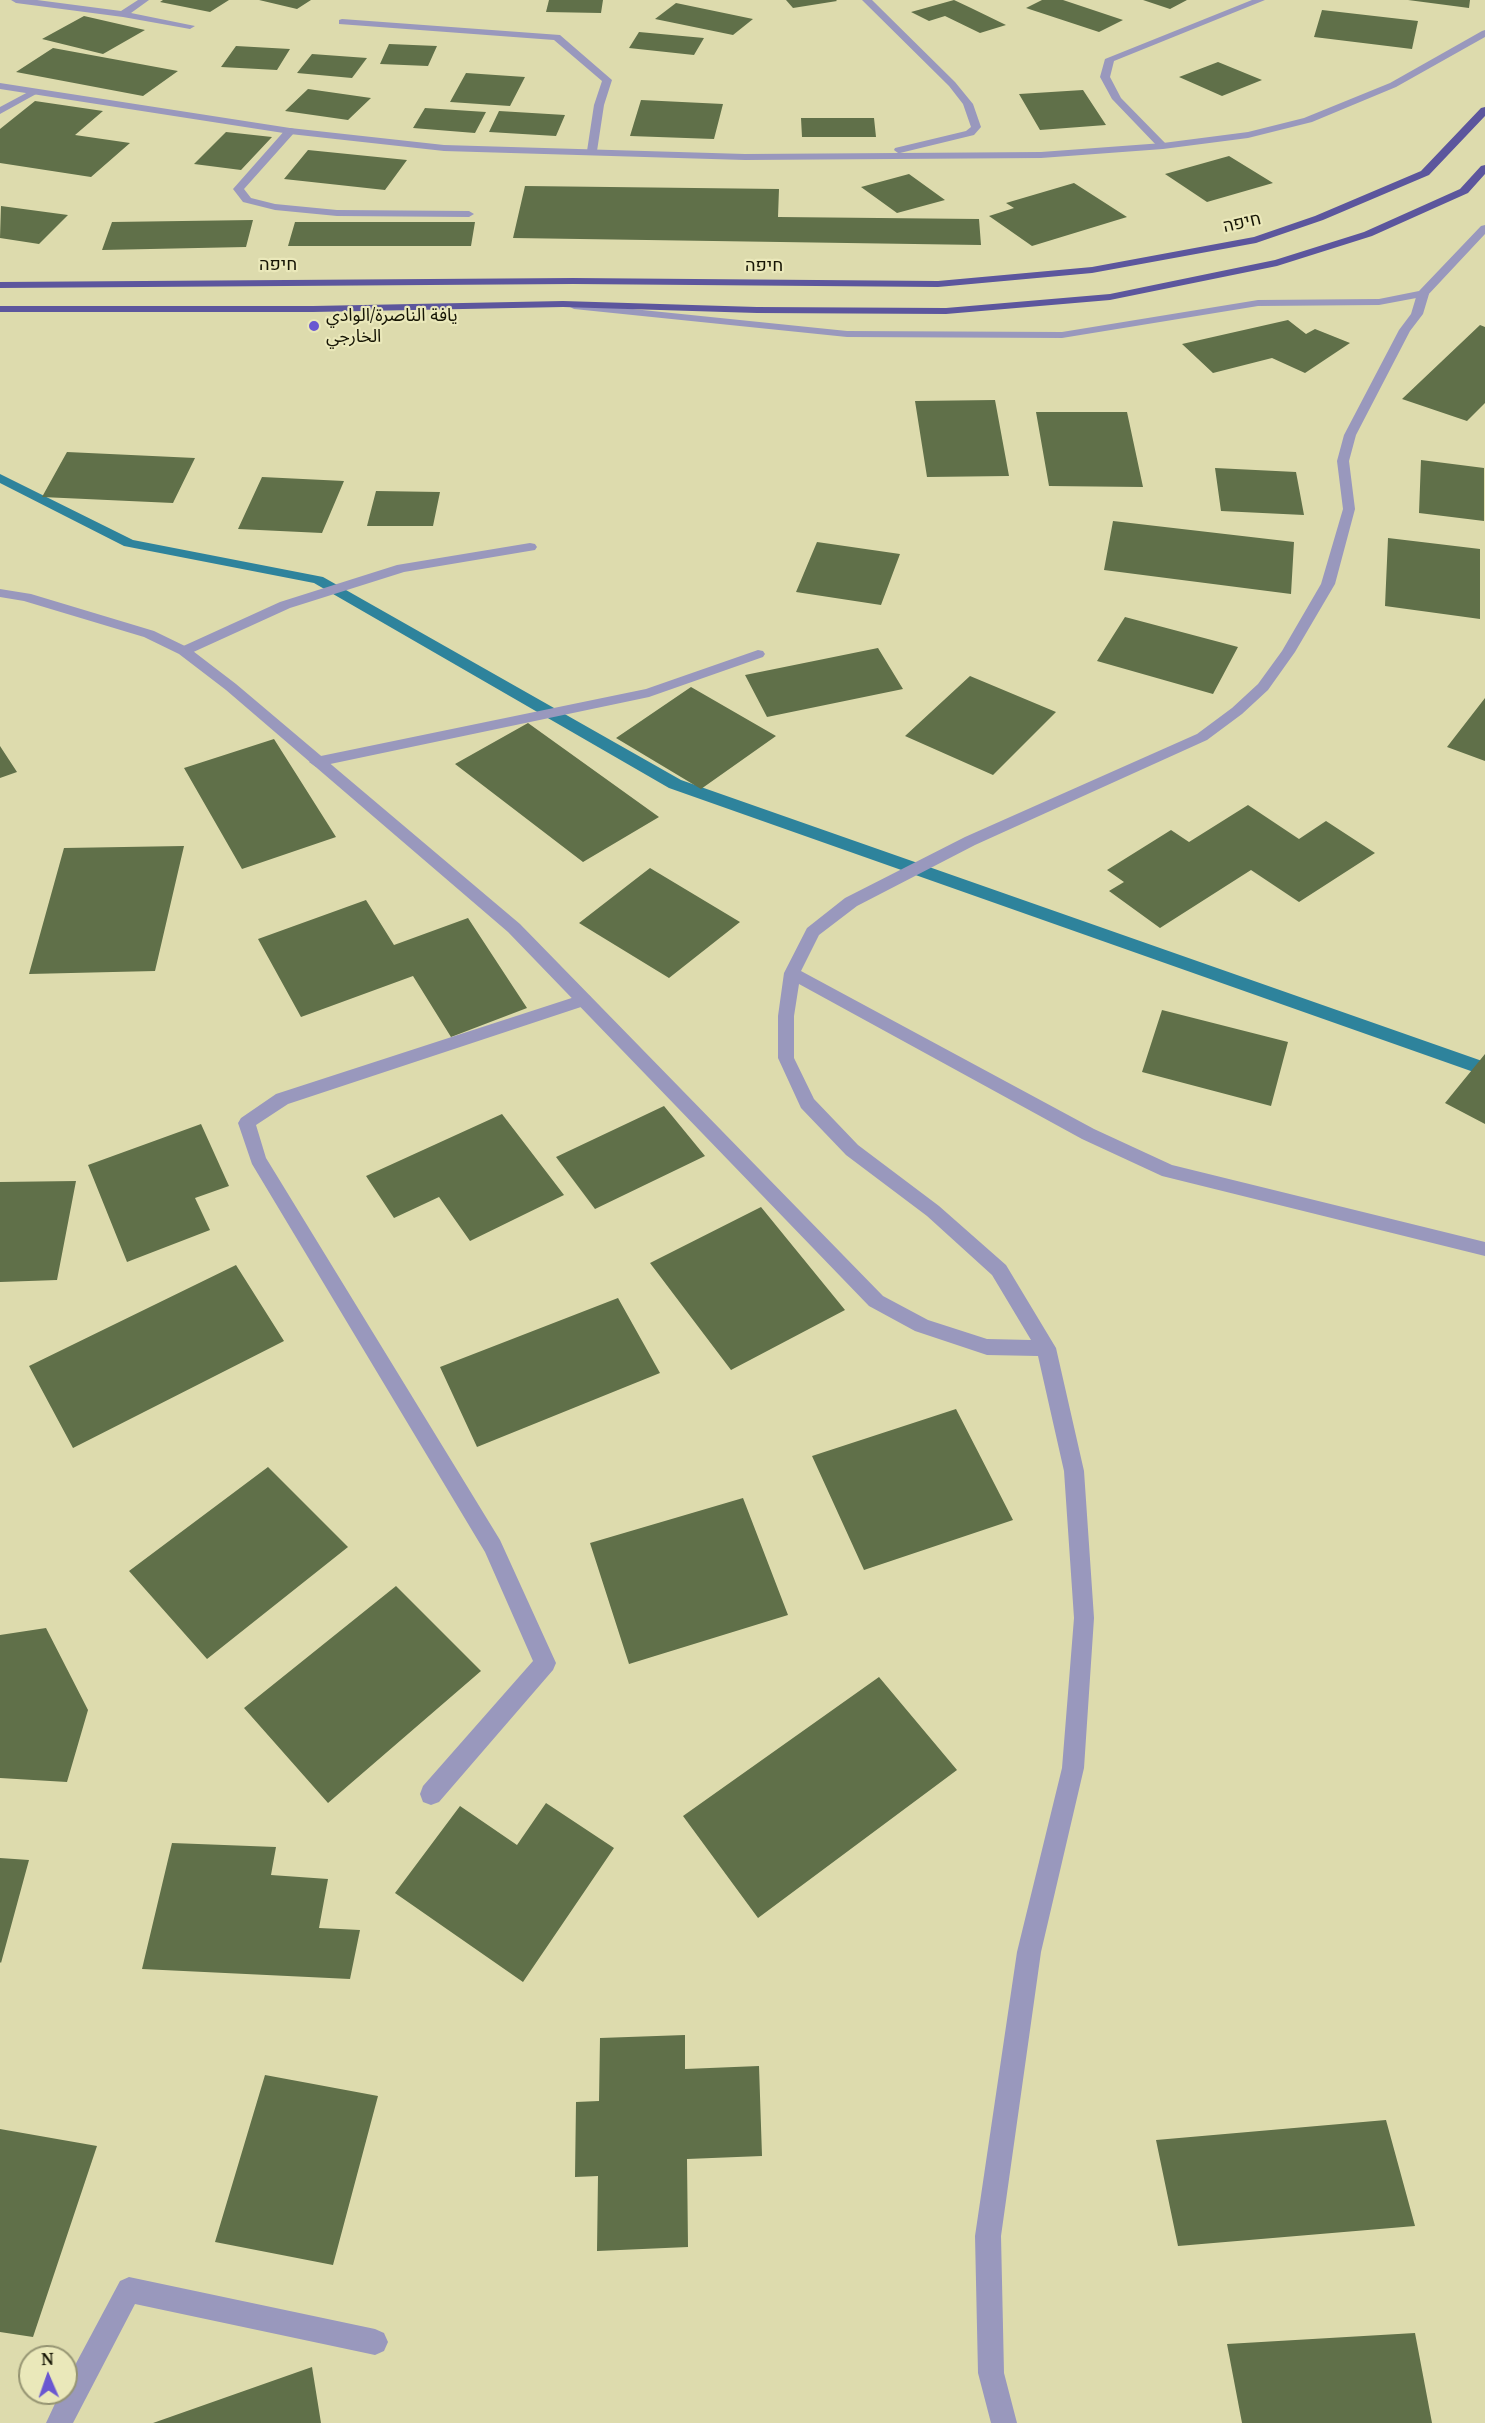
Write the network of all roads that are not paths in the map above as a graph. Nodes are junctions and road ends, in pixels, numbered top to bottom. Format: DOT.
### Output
graph roads {
  1 [pos="16,0"];
  2 [pos="144,0"];
  3 [pos="867,0"];
  4 [pos="1260,0"];
  5 [pos="123,14"];
  6 [pos="342,22"];
  7 [pos="190,26"];
  8 [pos="1482,36"];
  9 [pos="0,86"];
  10 [pos="33,93"];
  11 [pos="1485,110"];
  12 [pos="0,111"];
  13 [pos="290,131"];
  14 [pos="1163,146"];
  15 [pos="592,151"];
  16 [pos="877,156"];
  17 [pos="1485,168"];
  18 [pos="469,214"];
  19 [pos="1485,228"];
  20 [pos="0,285"];
  21 [pos="1423,294"];
  22 [pos="563,304"];
  23 [pos="0,309"];
  24 [pos="531,548"];
  25 [pos="0,593"];
  26 [pos="184,651"];
  27 [pos="758,654"];
  28 [pos="316,762"];
  29 [pos="792,972"];
  30 [pos="584,1000"];
  31 [pos="1485,1249"];
  32 [pos="1046,1348"];
  33 [pos="431,1794"];
  34 [pos="375,2342"];
  35 [pos="59,2423"];
  36 [pos="1004,2423"];
  1 -- 5 [label="street"];
  2 -- 5 [label="street"];
  3 -- 16 [label="street"];
  4 -- 14 [label="street"];
  5 -- 7 [label="street"];
  6 -- 15 [label="street"];
  8 -- 14 [label="street"];
  9 -- 10 [label="street"];
  10 -- 12 [label="street"];
  10 -- 13 [label="street"];
  11 -- 20 [label="highway, חיפה"];
  13 -- 15 [label="street"];
  13 -- 18 [label="street"];
  14 -- 16 [label="street"];
  15 -- 16 [label="street"];
  17 -- 22 [label="highway"];
  19 -- 21 [label="street"];
  21 -- 22 [label="street"];
  21 -- 29 [label="street"];
  22 -- 23 [label="highway"];
  24 -- 26 [label="street"];
  25 -- 26 [label="street"];
  26 -- 28 [label="street"];
  27 -- 28 [label="street"];
  28 -- 30 [label="street"];
  29 -- 31 [label="street"];
  29 -- 32 [label="street"];
  30 -- 32 [label="street"];
  30 -- 33 [label="street"];
  32 -- 36 [label="street"];
  34 -- 35 [label="street"];
}
